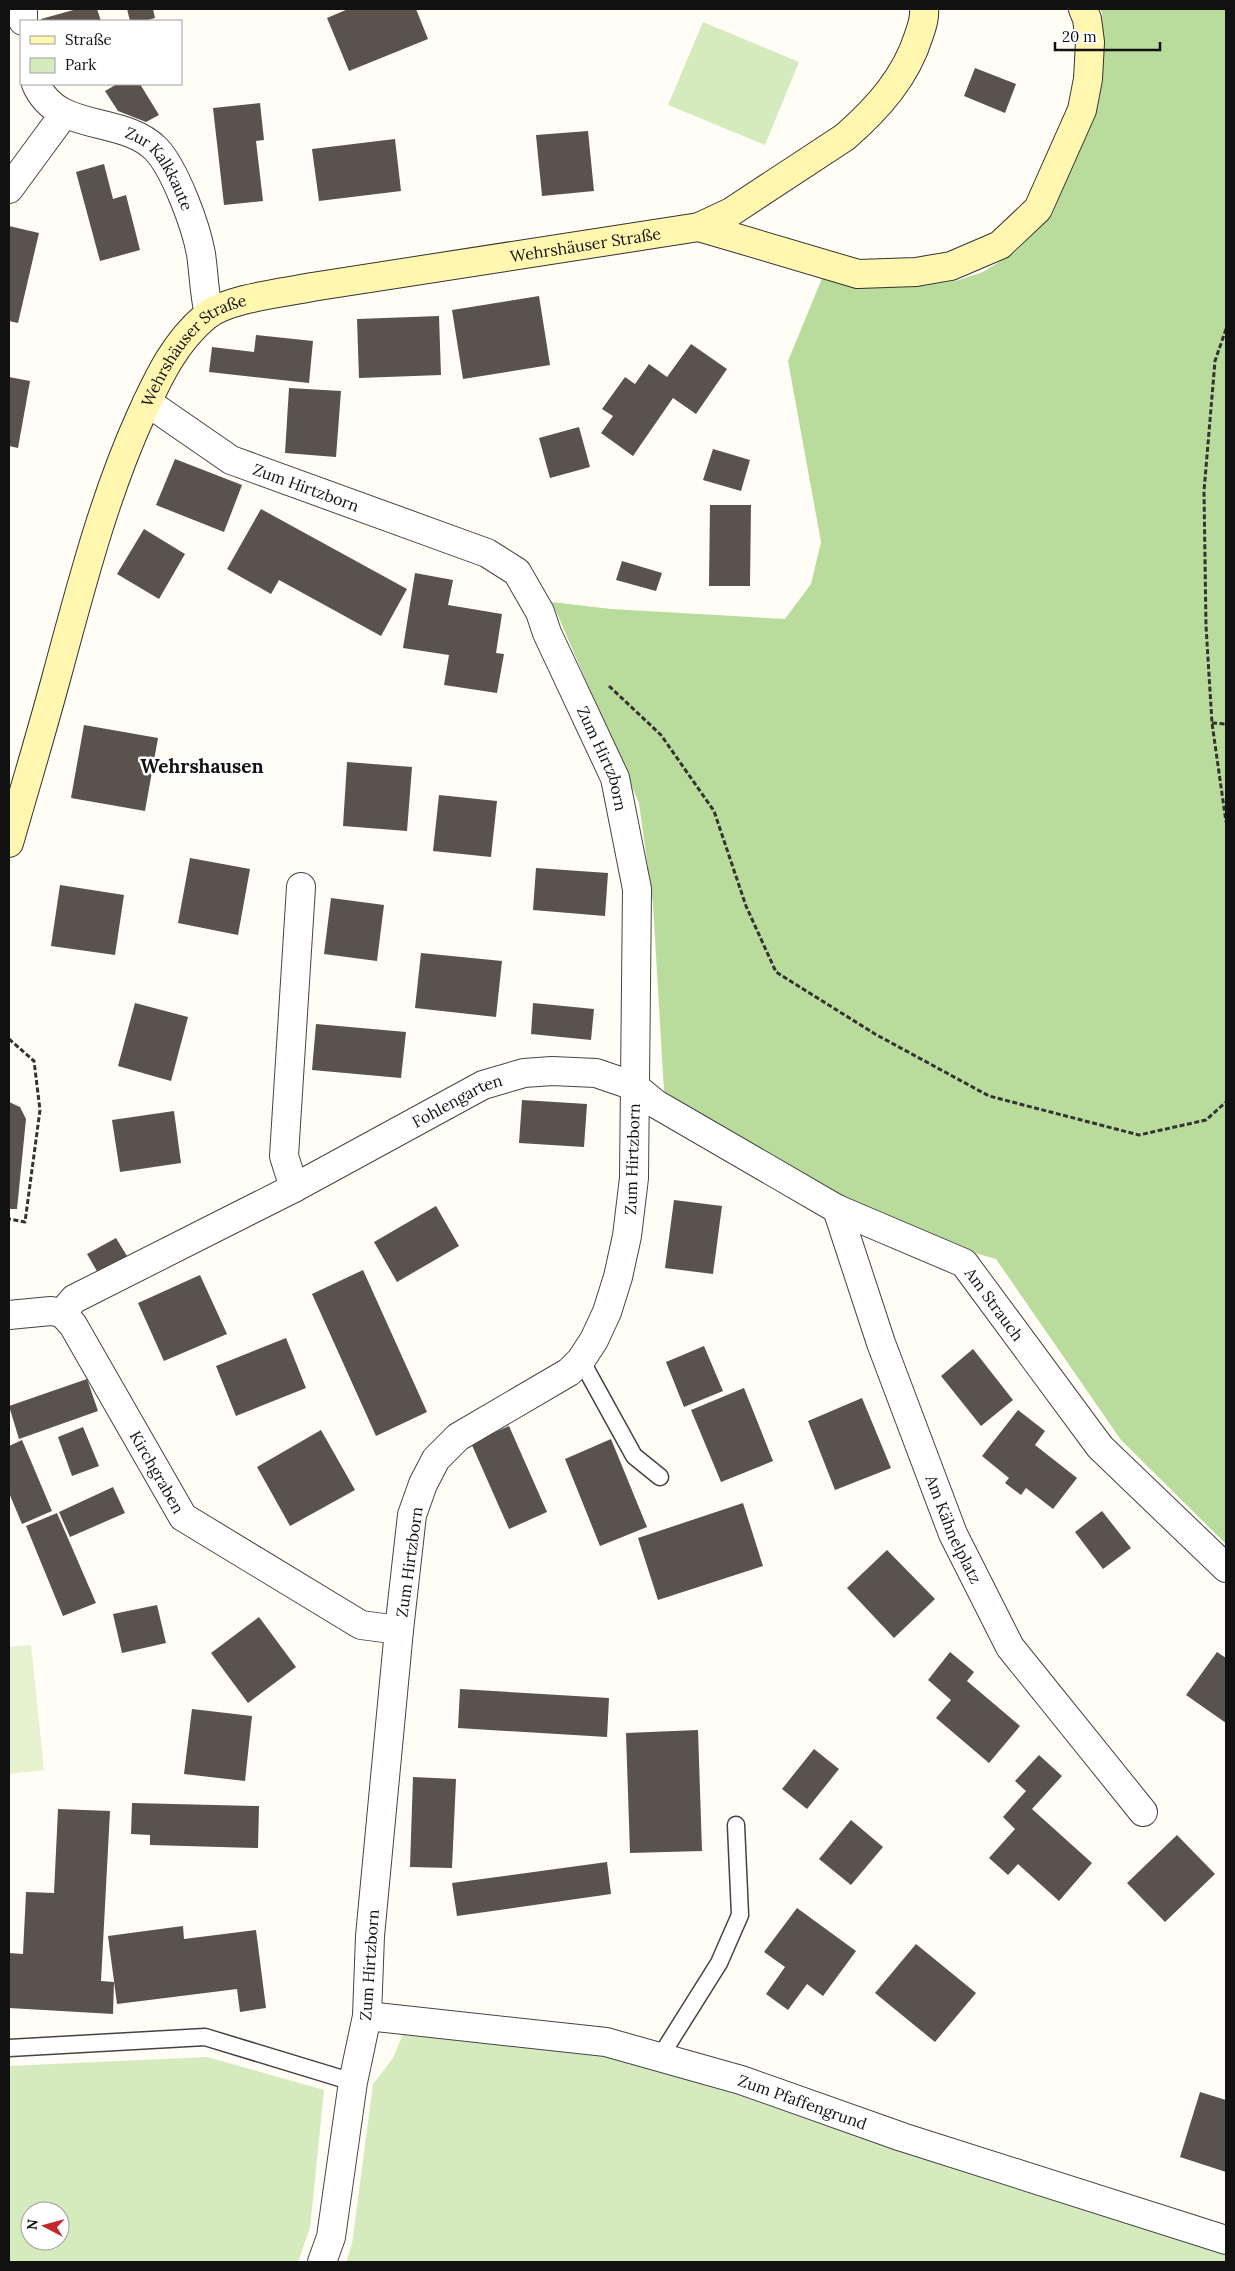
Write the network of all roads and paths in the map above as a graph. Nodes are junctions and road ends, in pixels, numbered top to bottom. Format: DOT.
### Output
graph roads {
  1 [pos="924,9"];
  2 [pos="1083,9"];
  3 [pos="36,85"];
  4 [pos="64,114"];
  5 [pos="9,189"];
  6 [pos="699,227"];
  7 [pos="209,314"];
  8 [pos="1226,329"];
  9 [pos="147,402"];
  10 [pos="633,707"];
  11 [pos="1212,723"];
  12 [pos="1226,724"];
  13 [pos="1226,822"];
  14 [pos="9,843"];
  15 [pos="301,888"];
  16 [pos="9,1039"];
  17 [pos="634,1086"];
  18 [pos="1226,1102"];
  19 [pos="294,1188"];
  20 [pos="837,1209"];
  21 [pos="9,1219"];
  22 [pos="62,1313"];
  23 [pos="9,1315"];
  24 [pos="581,1360"];
  25 [pos="660,1478"];
  26 [pos="1223,1561"];
  27 [pos="399,1630"];
  28 [pos="1143,1812"];
  29 [pos="736,1825"];
  30 [pos="367,2016"];
  31 [pos="9,2048"];
  32 [pos="660,2057"];
  33 [pos="353,2082"];
  34 [pos="1226,2240"];
  35 [pos="322,2262"];
  1 -- 6 [label="street, Wehrshäuser Straße"];
  2 -- 6 [label="street, Wehrshäuser Straße"];
  3 -- 4 [label="street, Zur Kalkkaute"];
  4 -- 5 [label="street"];
  4 -- 7 [label="street, Zur Kalkkaute"];
  6 -- 7 [label="street, Wehrshäuser Straße"];
  7 -- 9 [label="street, Wehrshäuser Straße"];
  8 -- 11 [label="path"];
  9 -- 14 [label="street, Wehrshäuser Straße"];
  9 -- 17 [label="street, Zum Hirtzborn"];
  10 -- 18 [label="path"];
  11 -- 12 [label="path"];
  11 -- 13 [label="path"];
  15 -- 19 [label="street"];
  16 -- 21 [label="path"];
  17 -- 19 [label="street, Fohlengarten"];
  17 -- 20 [label="street, Am Strauch"];
  17 -- 24 [label="street, Zum Hirtzborn"];
  19 -- 22 [label="street, Fohlengarten"];
  20 -- 26 [label="street, Am Strauch"];
  20 -- 28 [label="street, Am Kähnelplatz"];
  22 -- 23 [label="street"];
  22 -- 27 [label="street, Kirchgraben"];
  24 -- 25 [label="lane"];
  24 -- 27 [label="street, Zum Hirtzborn"];
  27 -- 30 [label="street, Zum Hirtzborn"];
  29 -- 32 [label="lane"];
  30 -- 32 [label="street, Zum Pfaffengrund"];
  30 -- 33 [label="street, Zum Hirtzborn"];
  31 -- 33 [label="lane"];
  32 -- 34 [label="street, Zum Pfaffengrund"];
  33 -- 35 [label="street, Zum Hirtzborn"];
}
